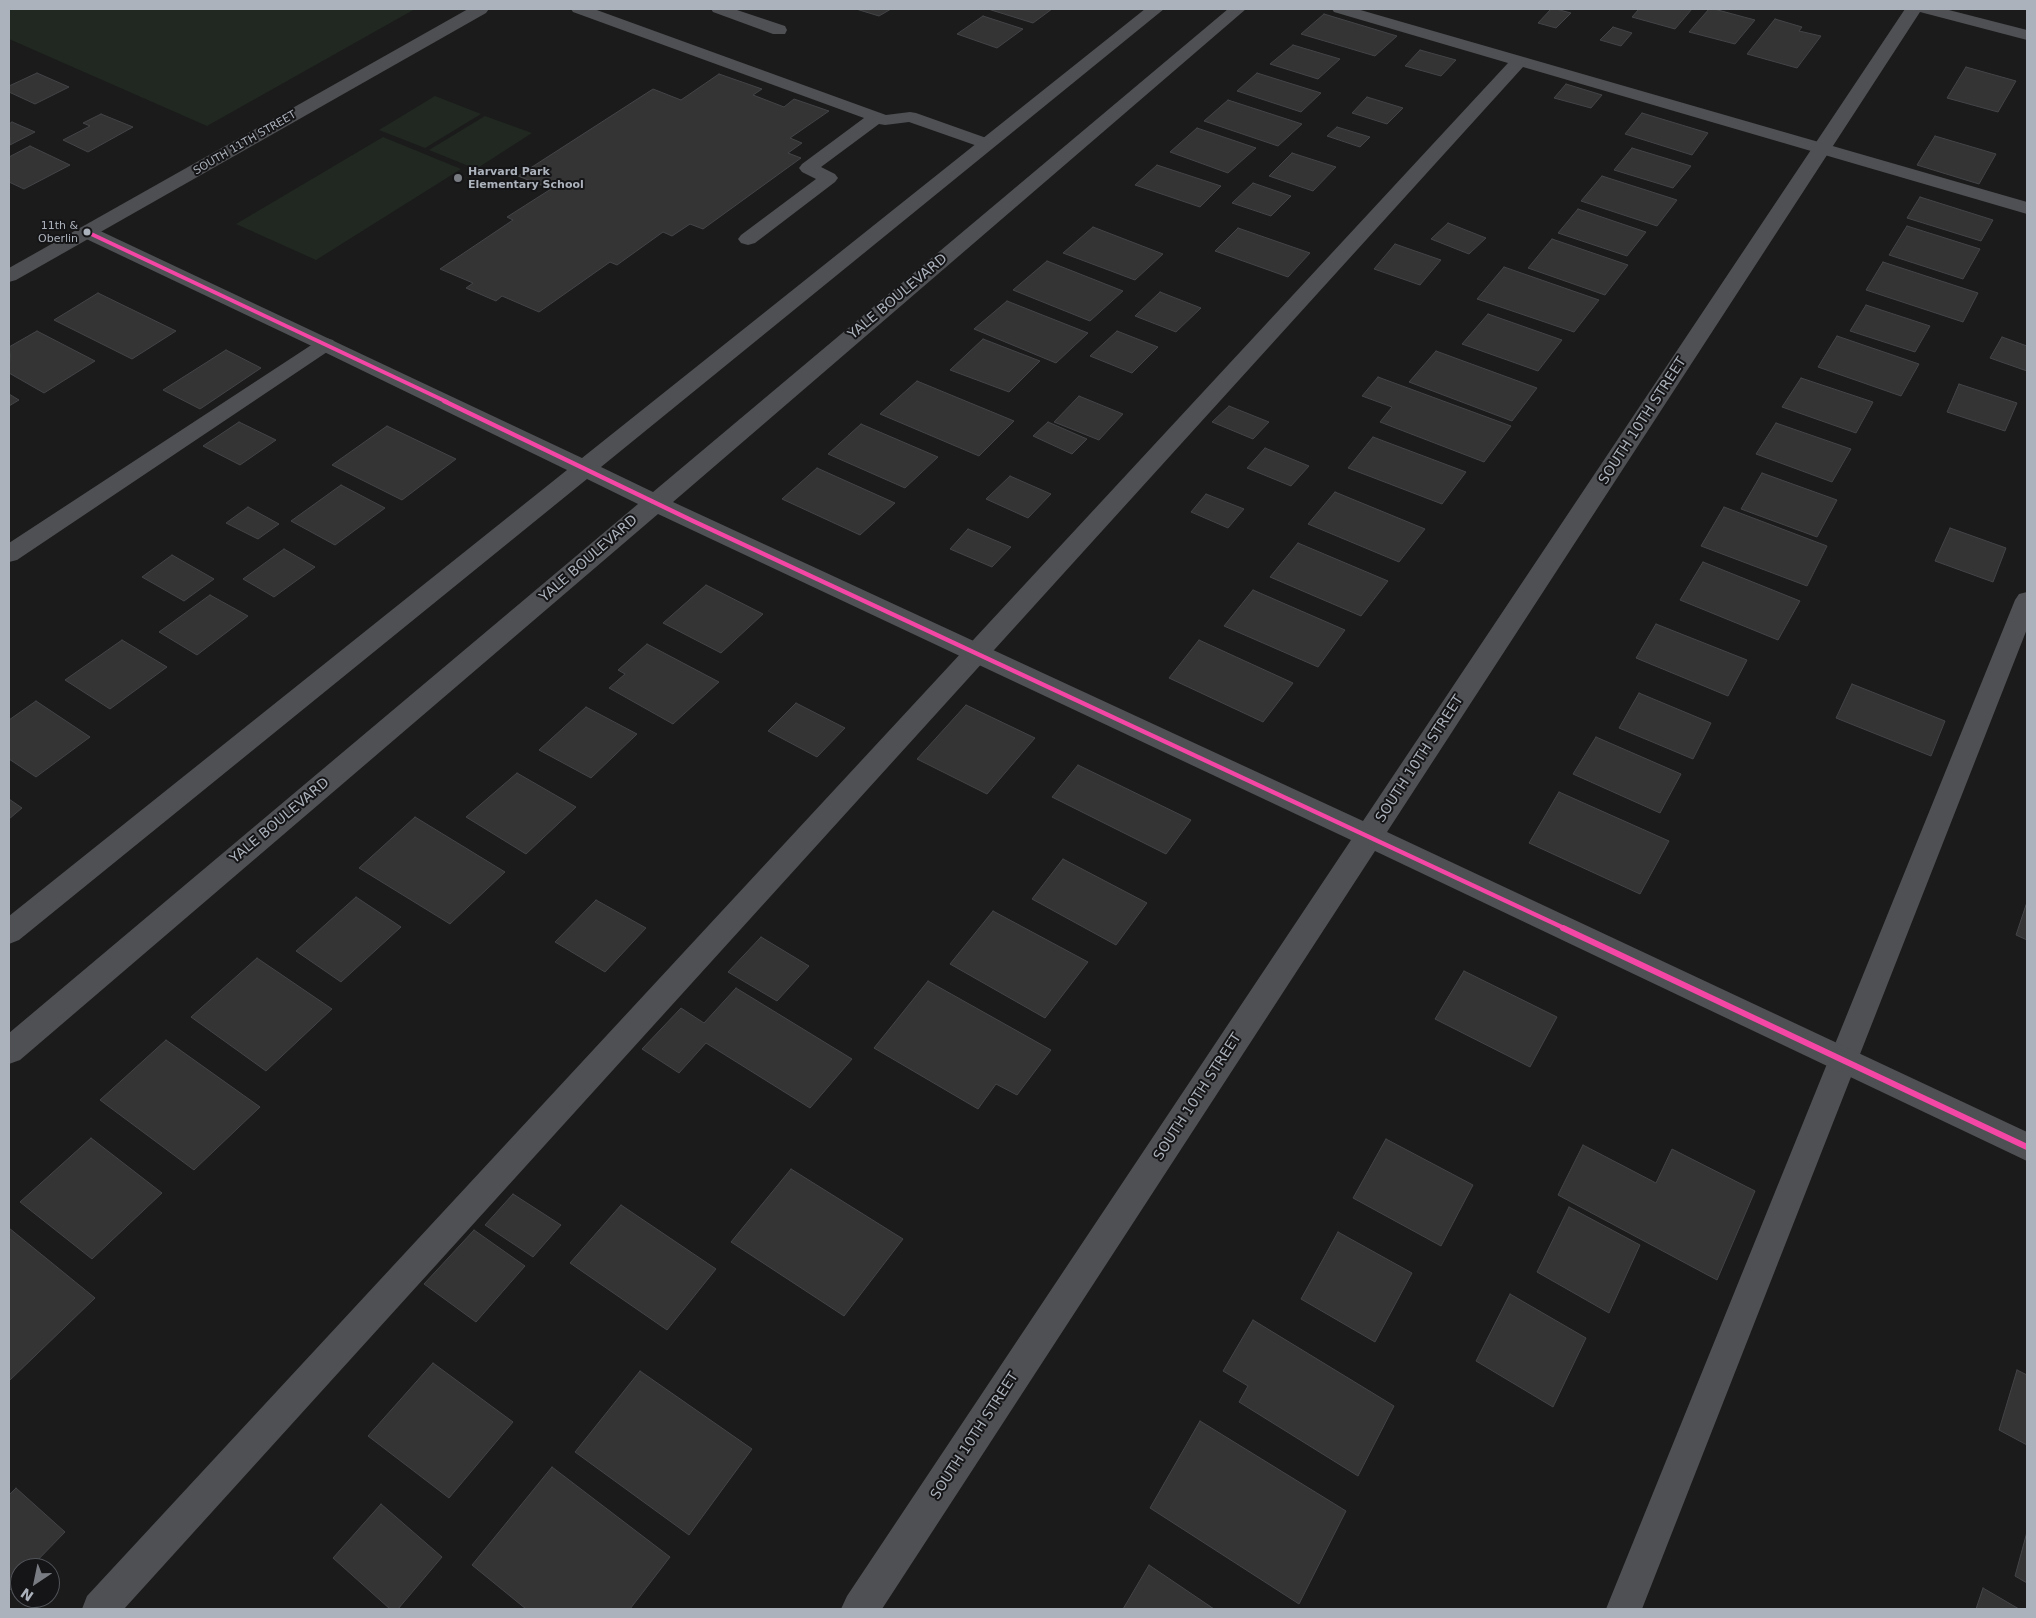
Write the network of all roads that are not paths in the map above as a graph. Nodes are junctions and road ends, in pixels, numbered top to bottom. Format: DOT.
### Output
graph roads {
  1 [pos="480,9"];
  2 [pos="579,9"];
  3 [pos="719,9"];
  4 [pos="1155,9"];
  5 [pos="1238,9"];
  6 [pos="1340,9"];
  7 [pos="1913,9"];
  8 [pos="1926,9"];
  9 [pos="779,30"];
  10 [pos="2027,35"];
  11 [pos="1520,60"];
  12 [pos="878,117"];
  13 [pos="986,144"];
  14 [pos="1822,149"];
  15 [pos="2027,208"];
  16 [pos="87,232"];
  17 [pos="748,239"];
  18 [pos="9,276"];
  19 [pos="326,344"];
  20 [pos="585,468"];
  21 [pos="656,502"];
  22 [pos="9,554"];
  23 [pos="2027,600"];
  24 [pos="975,652"];
  25 [pos="1369,837"];
  26 [pos="9,932"];
  27 [pos="9,1051"];
  28 [pos="1842,1060"];
  29 [pos="2027,1147"];
  30 [pos="100,1609"];
  31 [pos="860,1609"];
  32 [pos="1624,1609"];
  1 -- 16 [label="street, SOUTH 11TH STREET"];
  2 -- 12 [label="lane"];
  3 -- 9 [label="lane"];
  4 -- 13 [label="street"];
  5 -- 21 [label="street, YALE BOULEVARD"];
  6 -- 11 [label="lane"];
  7 -- 14 [label="street, SOUTH 10TH STREET"];
  8 -- 10 [label="street"];
  11 -- 14 [label="lane"];
  11 -- 24 [label="lane"];
  12 -- 13 [label="lane"];
  12 -- 17 [label="lane"];
  13 -- 20 [label="street"];
  14 -- 15 [label="lane"];
  14 -- 25 [label="street, SOUTH 10TH STREET"];
  16 -- 18 [label="street, SOUTH 11TH STREET"];
  16 -- 19 [label="street"];
  19 -- 20 [label="street"];
  19 -- 22 [label="lane"];
  20 -- 21 [label="street"];
  20 -- 26 [label="street"];
  21 -- 24 [label="street"];
  21 -- 27 [label="street, YALE BOULEVARD"];
  23 -- 28 [label="lane"];
  24 -- 25 [label="street"];
  24 -- 30 [label="lane"];
  25 -- 28 [label="street"];
  25 -- 31 [label="street, SOUTH 10TH STREET"];
  28 -- 29 [label="street"];
  28 -- 32 [label="lane"];
}
